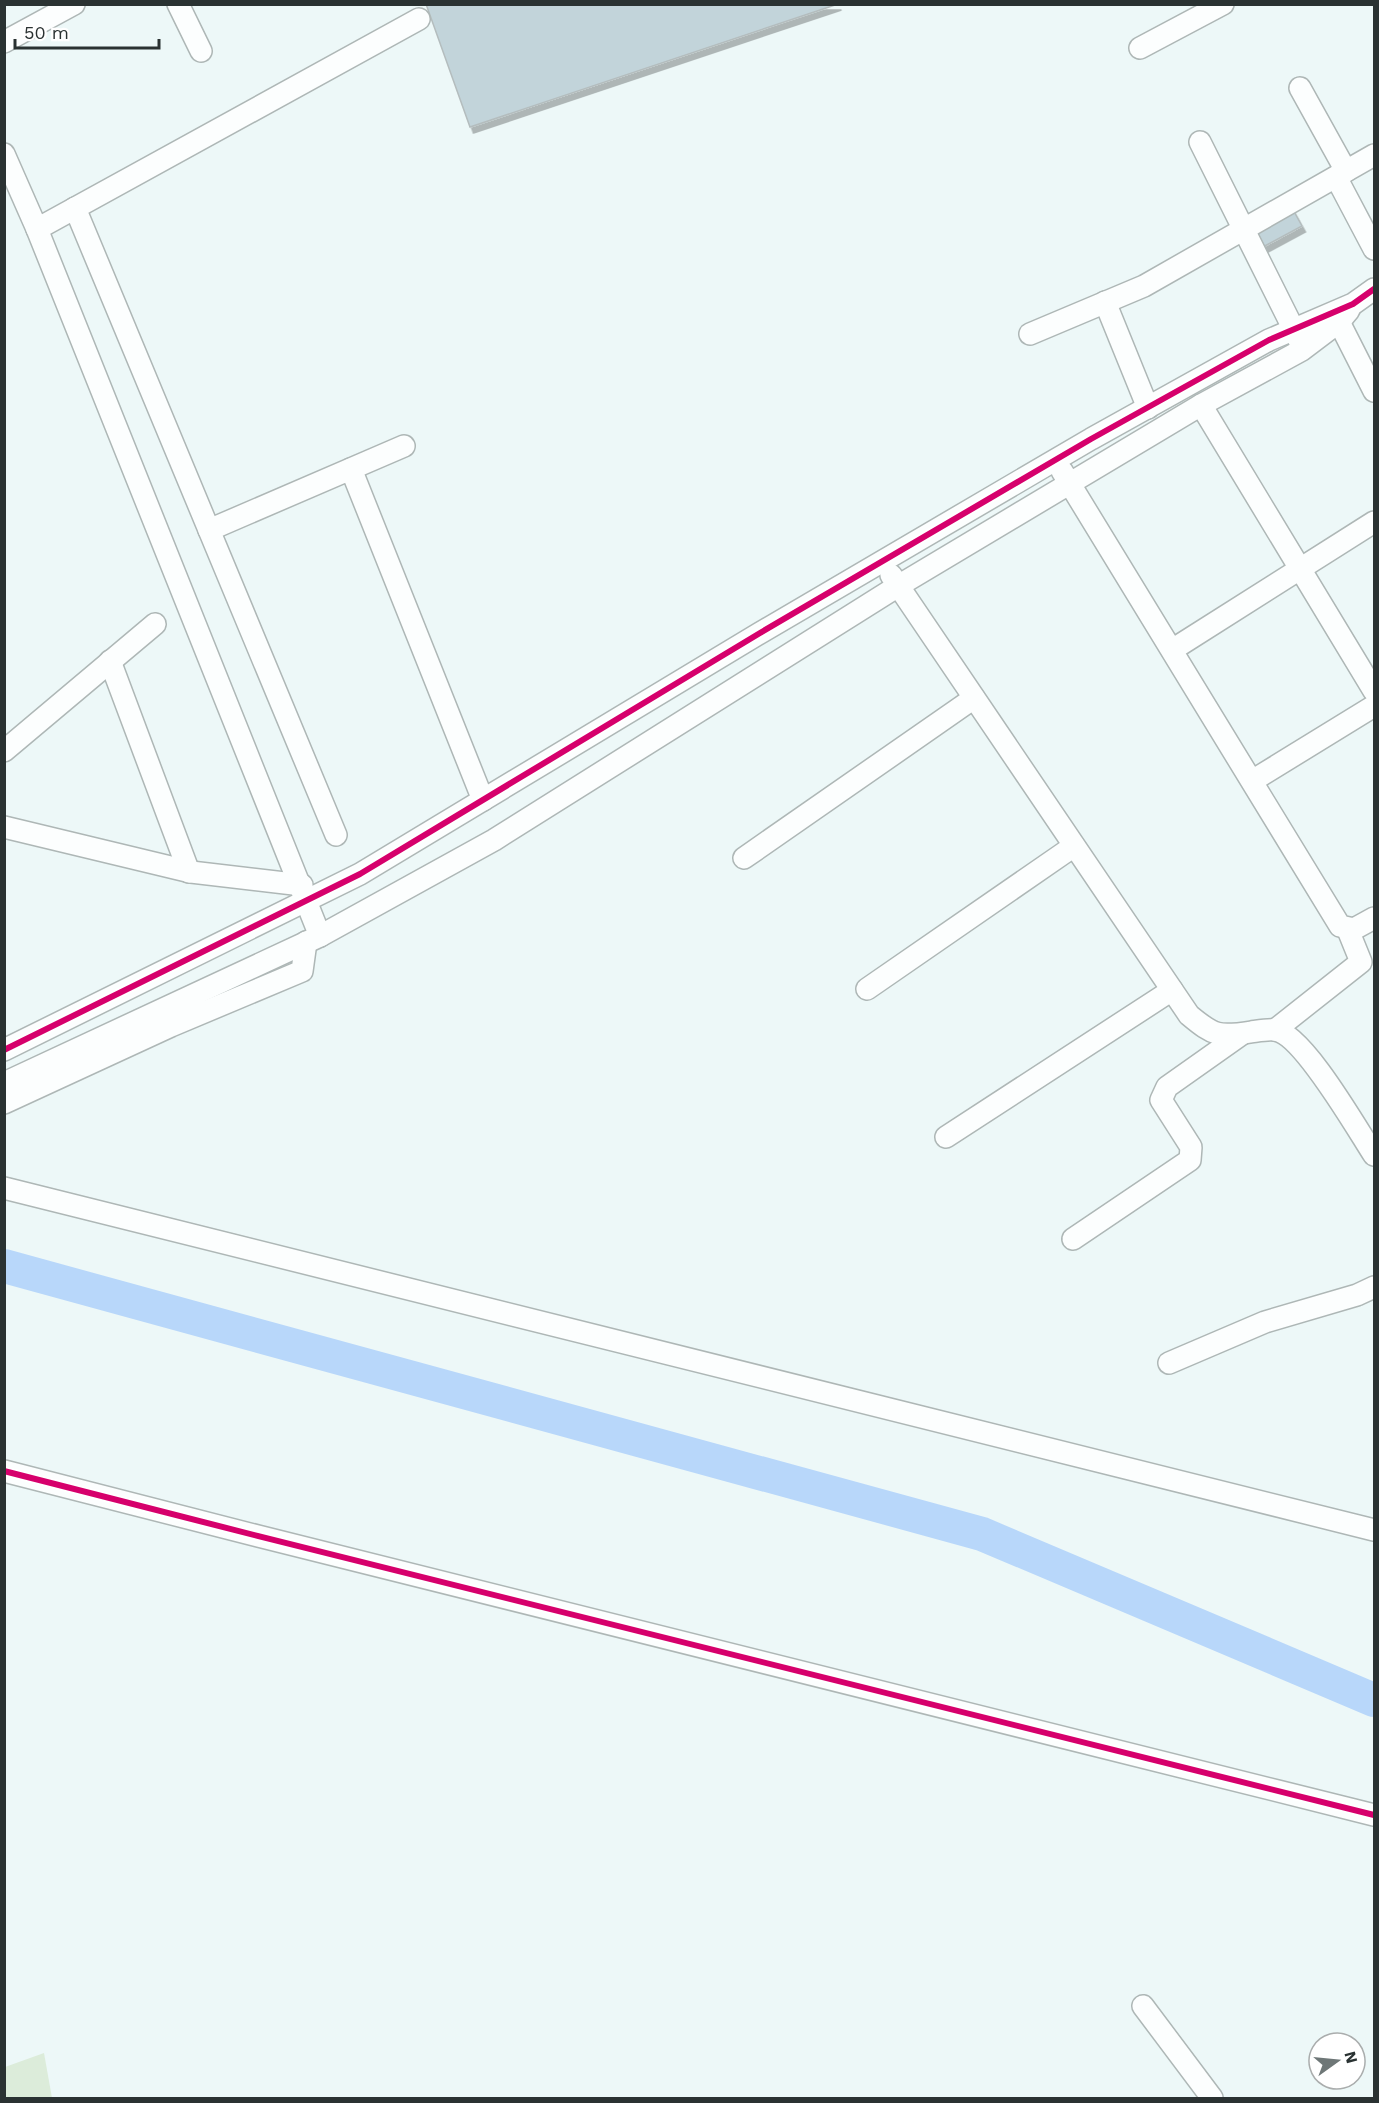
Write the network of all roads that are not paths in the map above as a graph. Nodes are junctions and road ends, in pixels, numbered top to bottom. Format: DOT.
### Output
graph roads {
  1 [pos="74,4"];
  2 [pos="178,4"];
  3 [pos="1223,4"];
  4 [pos="418,19"];
  5 [pos="4,42"];
  6 [pos="1140,48"];
  7 [pos="201,51"];
  8 [pos="1300,88"];
  9 [pos="1200,142"];
  10 [pos="4,154"];
  11 [pos="1374,155"];
  12 [pos="1341,174"];
  13 [pos="75,208"];
  14 [pos="37,228"];
  15 [pos="1245,229"];
  16 [pos="1374,249"];
  17 [pos="1374,289"];
  18 [pos="1105,302"];
  19 [pos="1353,304"];
  20 [pos="1339,322"];
  21 [pos="1294,328"];
  22 [pos="1030,334"];
  23 [pos="1302,350"];
  24 [pos="1374,391"];
  25 [pos="1201,405"];
  26 [pos="1148,408"];
  27 [pos="404,447"];
  28 [pos="1056,460"];
  29 [pos="351,470"];
  30 [pos="1070,483"];
  31 [pos="1374,522"];
  32 [pos="209,530"];
  33 [pos="883,561"];
  34 [pos="1300,567"];
  35 [pos="898,586"];
  36 [pos="155,624"];
  37 [pos="1172,650"];
  38 [pos="110,661"];
  39 [pos="1374,691"];
  40 [pos="974,698"];
  41 [pos="1374,706"];
  42 [pos="4,751"];
  43 [pos="1252,781"];
  44 [pos="483,800"];
  45 [pos="4,827"];
  46 [pos="336,835"];
  47 [pos="1074,846"];
  48 [pos="744,858"];
  49 [pos="189,872"];
  50 [pos="305,893"];
  51 [pos="1374,918"];
  52 [pos="1348,930"];
  53 [pos="313,939"];
  54 [pos="867,988"];
  55 [pos="1172,990"];
  56 [pos="1275,1030"];
  57 [pos="1243,1034"];
  58 [pos="4,1050"];
  59 [pos="4,1083"];
  60 [pos="4,1103"];
  61 [pos="945,1137"];
  62 [pos="1374,1155"];
  63 [pos="4,1188"];
  64 [pos="1073,1239"];
  65 [pos="1374,1287"];
  66 [pos="1169,1363"];
  67 [pos="4,1472"];
  68 [pos="1374,1530"];
  69 [pos="1374,1815"];
  70 [pos="1143,2006"];
  71 [pos="1212,2098"];
  1 -- 5 [label="street"];
  2 -- 7 [label="street"];
  3 -- 6 [label="street"];
  4 -- 13 [label="street"];
  8 -- 12 [label="street"];
  9 -- 15 [label="street"];
  10 -- 14 [label="street"];
  11 -- 12 [label="street"];
  12 -- 15 [label="street"];
  12 -- 16 [label="street"];
  13 -- 14 [label="street"];
  13 -- 32 [label="street"];
  14 -- 50 [label="street"];
  15 -- 18 [label="street"];
  15 -- 21 [label="street"];
  17 -- 19 [label="street"];
  18 -- 22 [label="street"];
  18 -- 26 [label="street"];
  19 -- 20 [label="street"];
  19 -- 21 [label="street"];
  20 -- 23 [label="street"];
  20 -- 24 [label="street"];
  21 -- 23 [label="street"];
  21 -- 26 [label="street"];
  23 -- 25 [label="street"];
  25 -- 30 [label="street"];
  25 -- 34 [label="street"];
  26 -- 28 [label="street"];
  27 -- 29 [label="street"];
  28 -- 30 [label="street"];
  28 -- 33 [label="street"];
  29 -- 32 [label="street"];
  29 -- 44 [label="street"];
  30 -- 35 [label="street"];
  30 -- 37 [label="street"];
  31 -- 34 [label="street"];
  32 -- 46 [label="street"];
  33 -- 35 [label="street"];
  33 -- 44 [label="street"];
  34 -- 37 [label="street"];
  34 -- 39 [label="street"];
  35 -- 40 [label="street"];
  35 -- 53 [label="street"];
  36 -- 38 [label="street"];
  37 -- 43 [label="street"];
  38 -- 42 [label="street"];
  38 -- 49 [label="street"];
  40 -- 47 [label="street"];
  40 -- 48 [label="street"];
  41 -- 43 [label="street"];
  43 -- 52 [label="street"];
  44 -- 50 [label="street"];
  45 -- 49 [label="street"];
  47 -- 54 [label="street"];
  47 -- 55 [label="street"];
  49 -- 50 [label="street"];
  50 -- 53 [label="street"];
  50 -- 58 [label="street"];
  51 -- 52 [label="street"];
  52 -- 56 [label="street"];
  53 -- 59 [label="street"];
  53 -- 60 [label="street"];
  55 -- 57 [label="street"];
  55 -- 61 [label="street"];
  56 -- 57 [label="street"];
  56 -- 62 [label="street"];
  57 -- 64 [label="street"];
  63 -- 68 [label="street"];
  65 -- 66 [label="street"];
  67 -- 69 [label="street"];
  70 -- 71 [label="street"];
}
